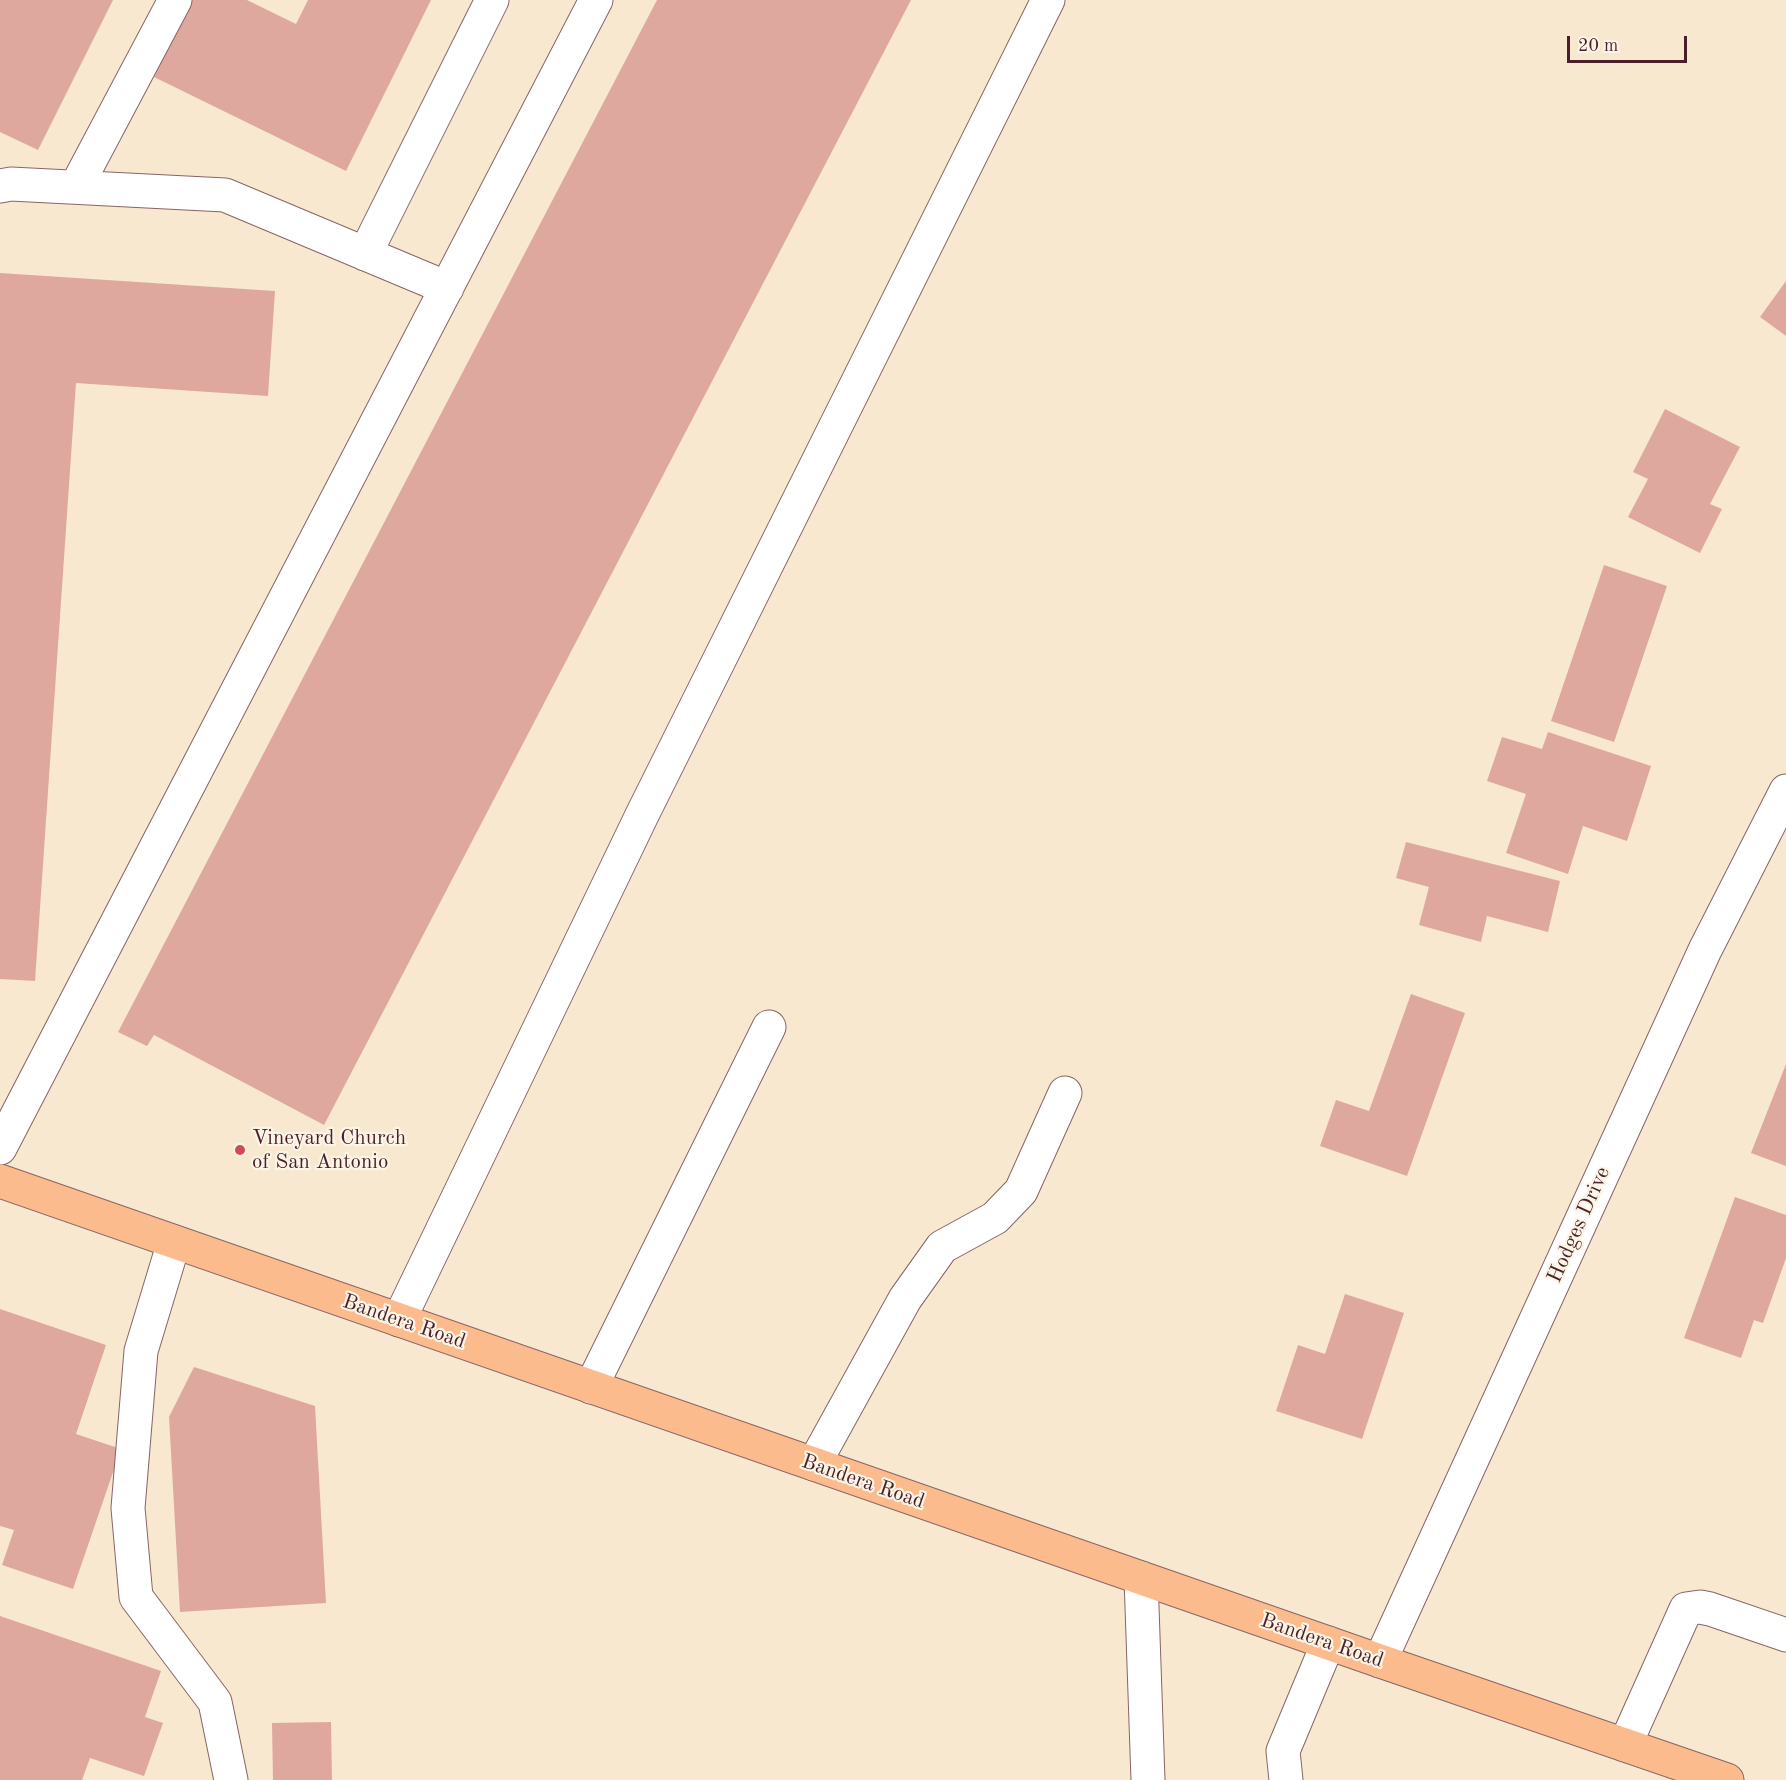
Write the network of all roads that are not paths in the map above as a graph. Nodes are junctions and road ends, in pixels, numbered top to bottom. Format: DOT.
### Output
graph roads {
  1 [pos="176,0"];
  2 [pos="492,0"];
  3 [pos="596,0"];
  4 [pos="1048,0"];
  5 [pos="0,186"];
  6 [pos="76,187"];
  7 [pos="366,254"];
  8 [pos="447,288"];
  9 [pos="1786,791"];
  10 [pos="769,1027"];
  11 [pos="1065,1093"];
  12 [pos="0,1148"];
  13 [pos="0,1181"];
  14 [pos="174,1242"];
  15 [pos="399,1320"];
  16 [pos="591,1387"];
  17 [pos="814,1464"];
  18 [pos="1141,1578"];
  19 [pos="1786,1635"];
  20 [pos="1328,1643"];
  21 [pos="1380,1661"];
  22 [pos="1625,1745"];
  23 [pos="231,1780"];
  24 [pos="1148,1780"];
  25 [pos="1287,1780"];
  26 [pos="1727,1780"];
  1 -- 6 [label="street"];
  2 -- 7 [label="street"];
  3 -- 8 [label="street"];
  4 -- 15 [label="street"];
  5 -- 6 [label="street"];
  6 -- 7 [label="street"];
  7 -- 8 [label="street"];
  8 -- 12 [label="street"];
  9 -- 21 [label="street, Hodges Drive"];
  10 -- 16 [label="street"];
  11 -- 17 [label="street"];
  13 -- 14 [label="main road, Bandera Road"];
  14 -- 15 [label="main road, Bandera Road"];
  14 -- 23 [label="street"];
  15 -- 16 [label="main road, Bandera Road"];
  16 -- 17 [label="main road, Bandera Road"];
  17 -- 18 [label="main road, Bandera Road"];
  18 -- 20 [label="main road, Bandera Road"];
  18 -- 24 [label="street"];
  19 -- 22 [label="street"];
  20 -- 21 [label="main road, Bandera Road"];
  20 -- 25 [label="street"];
  21 -- 22 [label="main road, Bandera Road"];
  22 -- 26 [label="main road, Bandera Road"];
}
